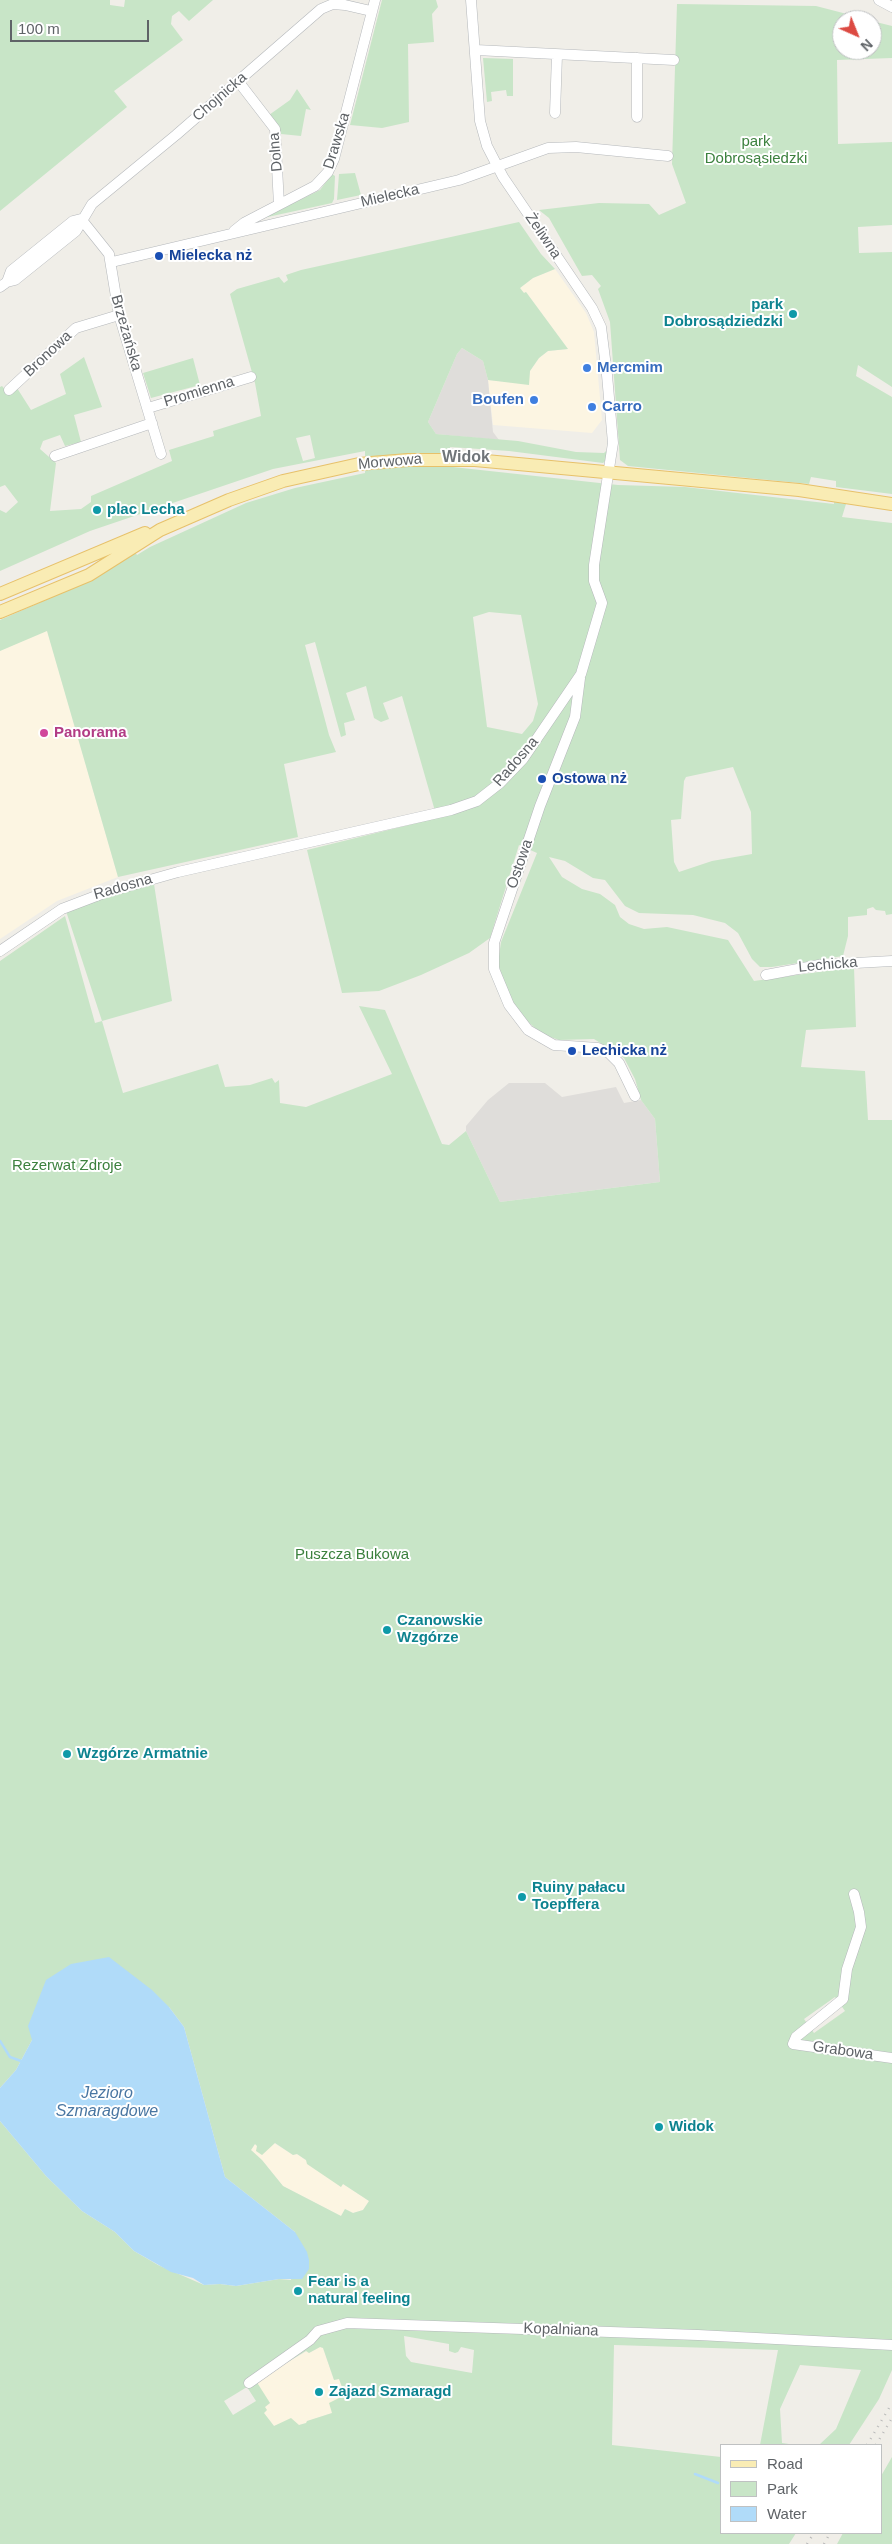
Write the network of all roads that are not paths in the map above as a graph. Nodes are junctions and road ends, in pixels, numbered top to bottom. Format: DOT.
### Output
graph roads {
  1 [pos="375,0"];
  2 [pos="471,0"];
  3 [pos="879,0"];
  4 [pos="892,7"];
  5 [pos="372,11"];
  6 [pos="476,50"];
  7 [pos="557,54"];
  8 [pos="637,58"];
  9 [pos="674,60"];
  10 [pos="238,81"];
  11 [pos="555,113"];
  12 [pos="637,117"];
  13 [pos="668,156"];
  14 [pos="497,167"];
  15 [pos="279,205"];
  16 [pos="81,219"];
  17 [pos="234,232"];
  18 [pos="112,262"];
  19 [pos="3,284"];
  20 [pos="119,315"];
  21 [pos="251,377"];
  22 [pos="9,390"];
  23 [pos="148,408"];
  24 [pos="152,423"];
  25 [pos="161,454"];
  26 [pos="55,456"];
  27 [pos="609,472"];
  28 [pos="892,504"];
  29 [pos="180,520"];
  30 [pos="0,594"];
  31 [pos="0,612"];
  32 [pos="581,674"];
  33 [pos="0,951"];
  34 [pos="892,961"];
  35 [pos="766,975"];
  36 [pos="635,1096"];
  37 [pos="854,1894"];
  38 [pos="892,2058"];
  39 [pos="892,2345"];
  40 [pos="249,2383"];
  1 -- 5 [label="street, Drawska"];
  2 -- 6 [label="street, Żeliwna"];
  3 -- 4 [label="street"];
  5 -- 10 [label="street, Chojnicka"];
  5 -- 15 [label="street, Drawska"];
  6 -- 7 [label="street"];
  6 -- 14 [label="street, Żeliwna"];
  7 -- 8 [label="street"];
  7 -- 11 [label="street"];
  8 -- 9 [label="street"];
  8 -- 12 [label="street"];
  10 -- 15 [label="street, Dolna"];
  10 -- 16 [label="street, Chojnicka"];
  13 -- 14 [label="street, Mielecka"];
  14 -- 17 [label="street, Mielecka"];
  14 -- 27 [label="street, Żeliwna"];
  15 -- 17 [label="street, Drawska"];
  16 -- 18 [label="street, Brzeżańska"];
  16 -- 19 [label="street, Chojnicka"];
  17 -- 18 [label="street, Mielecka"];
  18 -- 20 [label="street, Brzeżańska"];
  20 -- 22 [label="street, Bronowa"];
  20 -- 23 [label="street, Brzeżańska"];
  21 -- 23 [label="street, Promienna"];
  23 -- 24 [label="street, Brzeżańska"];
  24 -- 25 [label="street, Brzeżańska"];
  24 -- 26 [label="street, Promienna"];
  27 -- 28 [label="main road"];
  27 -- 29 [label="main road, Morwowa"];
  27 -- 32 [label="street, Radosna"];
  29 -- 30 [label="main road, Morwowa"];
  29 -- 31 [label="main road, Morwowa"];
  32 -- 33 [label="street, Radosna"];
  32 -- 36 [label="street, Ostowa"];
  34 -- 35 [label="street, Lechicka"];
  37 -- 38 [label="street, Grabowa"];
  39 -- 40 [label="street, Kopalniana"];
}
